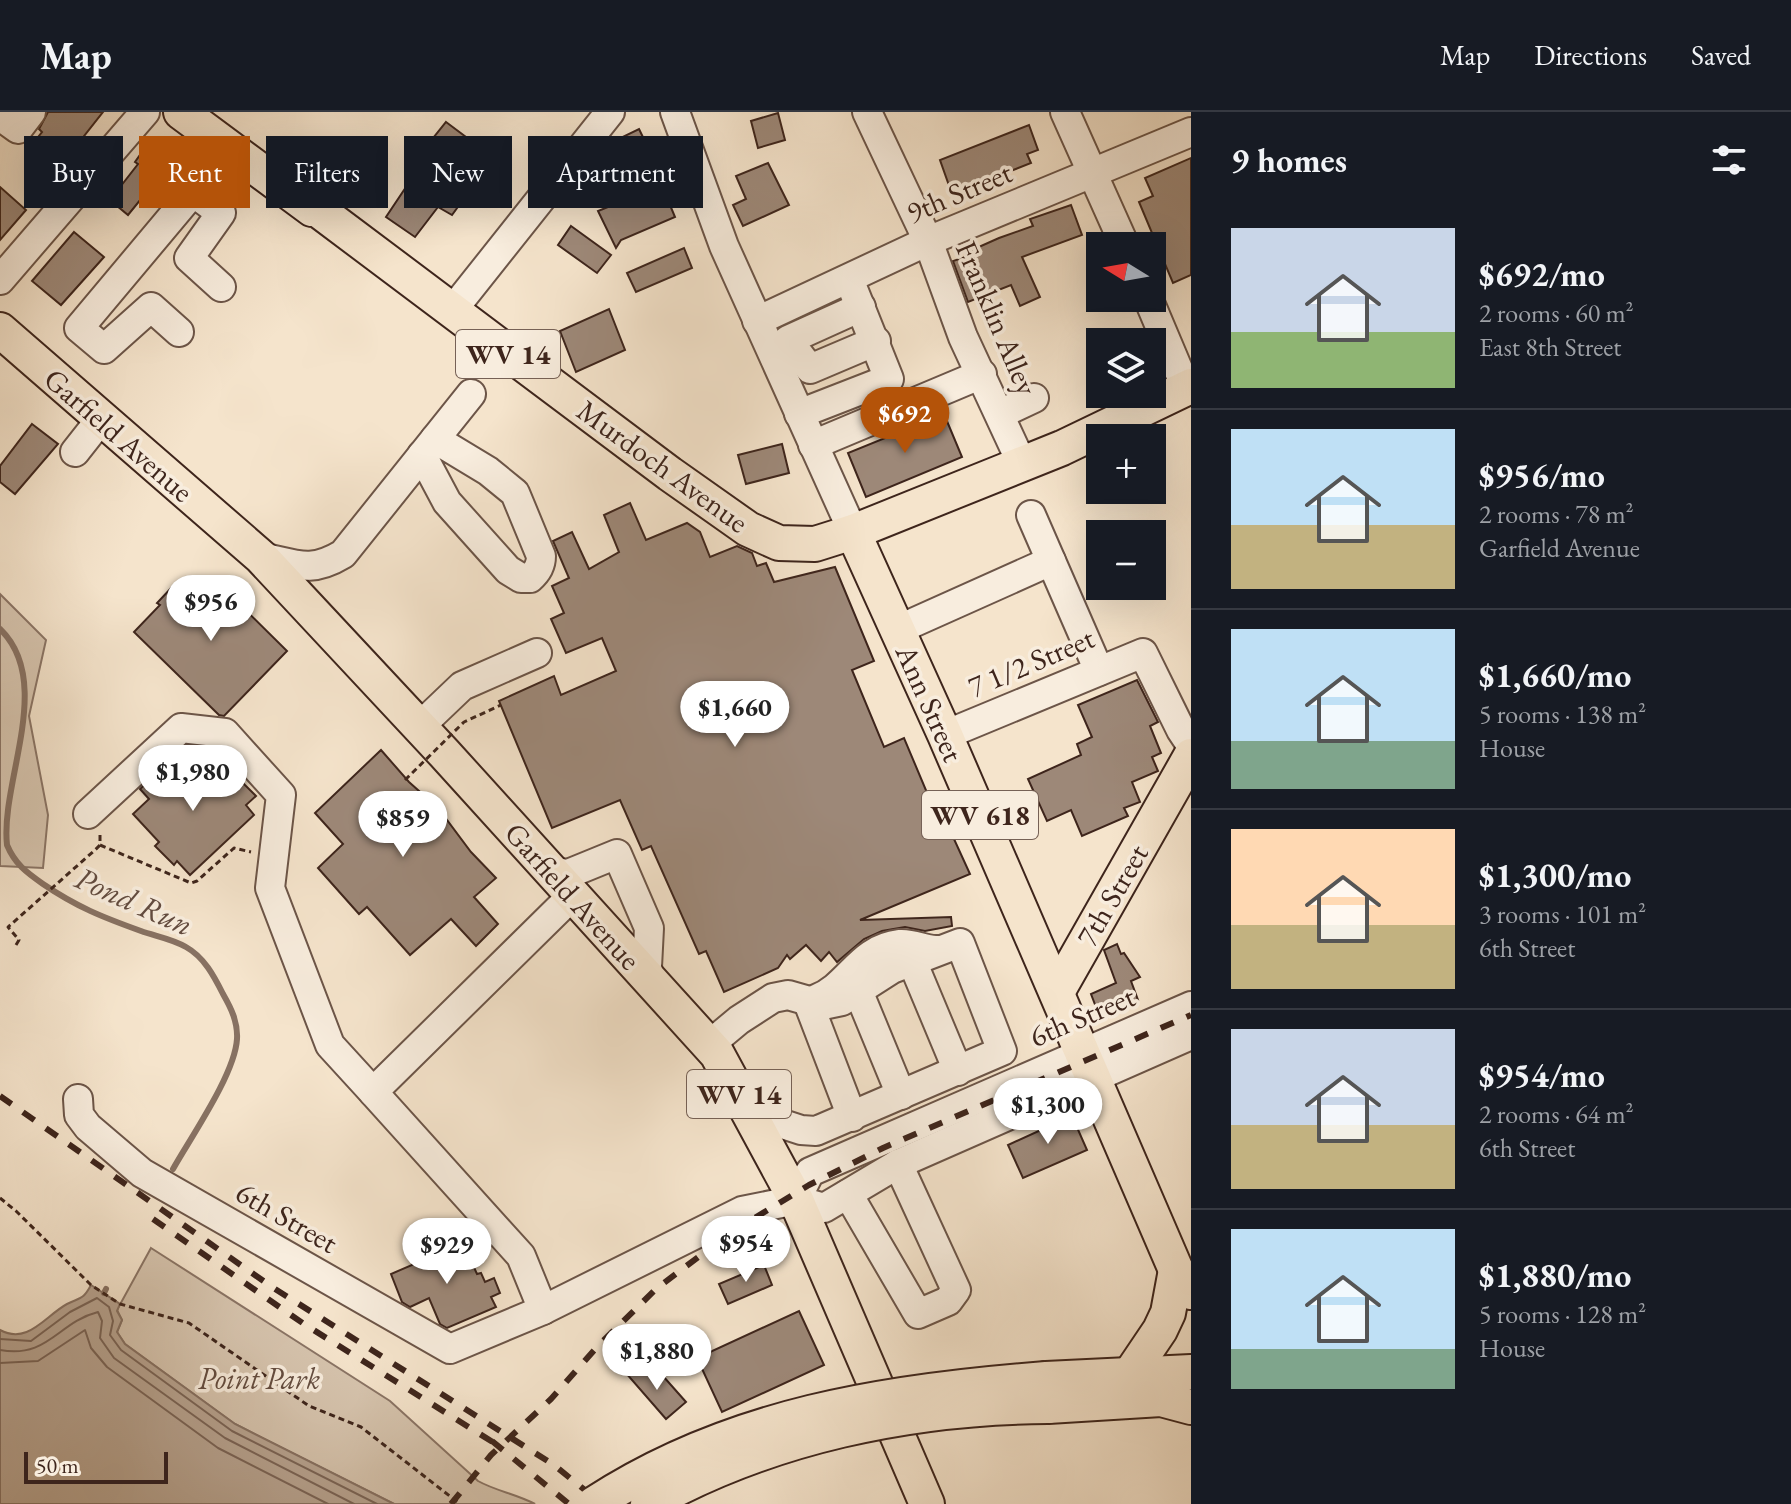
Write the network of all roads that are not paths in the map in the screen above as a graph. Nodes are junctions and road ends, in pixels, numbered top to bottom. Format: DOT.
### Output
graph roads {
  1 [pos="31,112"];
  2 [pos="145,112"];
  3 [pos="181,112"];
  4 [pos="610,112"];
  5 [pos="675,112"];
  6 [pos="867,112"];
  7 [pos="1065,112"];
  8 [pos="0,116"];
  9 [pos="1191,132"];
  10 [pos="1091,174"];
  11 [pos="1118,232"];
  12 [pos="928,241"];
  13 [pos="849,279"];
  14 [pos="0,280"];
  15 [pos="221,287"];
  16 [pos="861,307"];
  17 [pos="451,312"];
  18 [pos="1154,312"];
  19 [pos="757,321"];
  20 [pos="0,330"];
  21 [pos="179,332"];
  22 [pos="876,341"];
  23 [pos="982,374"];
  24 [pos="1189,391"];
  25 [pos="471,394"];
  26 [pos="1034,398"];
  27 [pos="799,414"];
  28 [pos="1000,414"];
  29 [pos="101,419"];
  30 [pos="813,445"];
  31 [pos="429,447"];
  32 [pos="75,452"];
  33 [pos="1022,464"];
  34 [pos="1031,515"];
  35 [pos="891,517"];
  36 [pos="853,532"];
  37 [pos="261,557"];
  38 [pos="1051,561"];
  39 [pos="874,578"];
  40 [pos="897,630"];
  41 [pos="537,653"];
  42 [pos="1099,671"];
  43 [pos="419,727"];
  44 [pos="945,735"];
  45 [pos="1191,745"];
  46 [pos="1191,756"];
  47 [pos="1182,793"];
  48 [pos="88,814"];
  49 [pos="549,871"];
  50 [pos="572,896"];
  51 [pos="943,949"];
  52 [pos="912,961"];
  53 [pos="650,981"];
  54 [pos="1057,992"];
  55 [pos="859,993"];
  56 [pos="808,1002"];
  57 [pos="1191,1006"];
  58 [pos="1191,1035"];
  59 [pos="709,1045"];
  60 [pos="1088,1065"];
  61 [pos="958,1071"];
  62 [pos="928,1084"];
  63 [pos="373,1092"];
  64 [pos="901,1095"];
  65 [pos="78,1099"];
  66 [pos="749,1113"];
  67 [pos="942,1114"];
  68 [pos="841,1122"];
  69 [pos="898,1164"];
  70 [pos="848,1194"];
  71 [pos="796,1200"];
  72 [pos="1184,1281"];
  73 [pos="543,1310"];
  74 [pos="1191,1372"];
  75 [pos="1131,1373"];
  76 [pos="1047,1392"];
  77 [pos="1191,1407"];
  78 [pos="594,1504"];
  79 [pos="648,1504"];
  80 [pos="927,1504"];
  1 -- 8 [label="street"];
  2 -- 14 [label="street"];
  3 -- 17 [label="main road, Murdoch Avenue / WV 14"];
  4 -- 17 [label="street"];
  5 -- 19 [label="street, Ann Street"];
  6 -- 12 [label="street, Franklin Alley"];
  7 -- 10 [label="street"];
  9 -- 10 [label="street, 9th Street"];
  10 -- 11 [label="street"];
  10 -- 12 [label="street, 9th Street"];
  12 -- 13 [label="street, 9th Street"];
  12 -- 23 [label="street, Franklin Alley"];
  13 -- 16 [label="street"];
  13 -- 19 [label="street, 9th Street"];
  15 -- 21 [label="street"];
  16 -- 22 [label="street"];
  16 -- 22 [label="street"];
  17 -- 36 [label="main road, Murdoch Avenue / WV 14"];
  18 -- 24 [label="street"];
  19 -- 27 [label="street, Ann Street"];
  20 -- 29 [label="main road, Garfield Avenue / WV 14"];
  22 -- 27 [label="street"];
  23 -- 28 [label="street, Franklin Alley"];
  23 -- 30 [label="street"];
  24 -- 33 [label="main road, WV 14"];
  25 -- 31 [label="street"];
  26 -- 28 [label="street"];
  27 -- 30 [label="street, Ann Street"];
  28 -- 33 [label="street, Franklin Alley"];
  29 -- 32 [label="street"];
  29 -- 37 [label="main road, Garfield Avenue / WV 14"];
  30 -- 36 [label="street, Ann Street"];
  31 -- 31 [label="street"];
  31 -- 37 [label="street"];
  33 -- 35 [label="main road, WV 14"];
  34 -- 38 [label="street"];
  35 -- 36 [label="main road, WV 14"];
  35 -- 39 [label="main road"];
  36 -- 39 [label="main road, Ann Street / WV 618"];
  37 -- 43 [label="main road, Garfield Avenue / WV 14"];
  38 -- 40 [label="street"];
  38 -- 42 [label="street"];
  39 -- 40 [label="main road, Ann Street / WV 618"];
  40 -- 44 [label="main road, Ann Street / WV 618"];
  41 -- 43 [label="street"];
  42 -- 44 [label="street, 7 1/2 Street"];
  42 -- 45 [label="street, 7 1/2 Street"];
  43 -- 49 [label="main road, Garfield Avenue / WV 14"];
  44 -- 54 [label="main road, Ann Street / WV 618"];
  46 -- 47 [label="main road, 7th Street"];
  47 -- 54 [label="main road, 7th Street"];
  48 -- 63 [label="street"];
  49 -- 50 [label="main road, Garfield Avenue / WV 14"];
  49 -- 53 [label="street"];
  50 -- 53 [label="main road, Garfield Avenue / WV 14"];
  50 -- 63 [label="street"];
  51 -- 52 [label="street"];
  51 -- 56 [label="street"];
  51 -- 61 [label="street"];
  52 -- 55 [label="street"];
  52 -- 61 [label="street"];
  53 -- 59 [label="main road, Garfield Avenue / WV 14"];
  54 -- 60 [label="main road, Ann Street / WV 618"];
  55 -- 56 [label="street"];
  55 -- 64 [label="street"];
  56 -- 59 [label="street"];
  56 -- 68 [label="street"];
  57 -- 60 [label="street, 6th Street"];
  58 -- 60 [label="street, 6th Street"];
  59 -- 66 [label="main road, Garfield Avenue / WV 14"];
  60 -- 67 [label="street, 6th Street"];
  60 -- 69 [label="street, 6th Street"];
  60 -- 72 [label="main road, Ann Street / WV 618"];
  61 -- 62 [label="street"];
  62 -- 64 [label="street"];
  62 -- 67 [label="street"];
  63 -- 73 [label="street"];
  64 -- 68 [label="street"];
  65 -- 73 [label="street, 6th Street"];
  66 -- 68 [label="street"];
  66 -- 71 [label="main road, Garfield Avenue / WV 14"];
  67 -- 71 [label="street, 6th Street"];
  69 -- 70 [label="street, 6th Street"];
  69 -- 70 [label="street"];
  70 -- 71 [label="street, 6th Street"];
  71 -- 73 [label="street, 6th Street"];
  71 -- 80 [label="main road, Garfield Avenue / WV 14"];
  72 -- 75 [label="main road, WV 618"];
  74 -- 75 [label="main road"];
  75 -- 76 [label="main road"];
  76 -- 77 [label="main road"];
  76 -- 78 [label="main road, bridge"];
  76 -- 79 [label="main road, bridge"];
}
